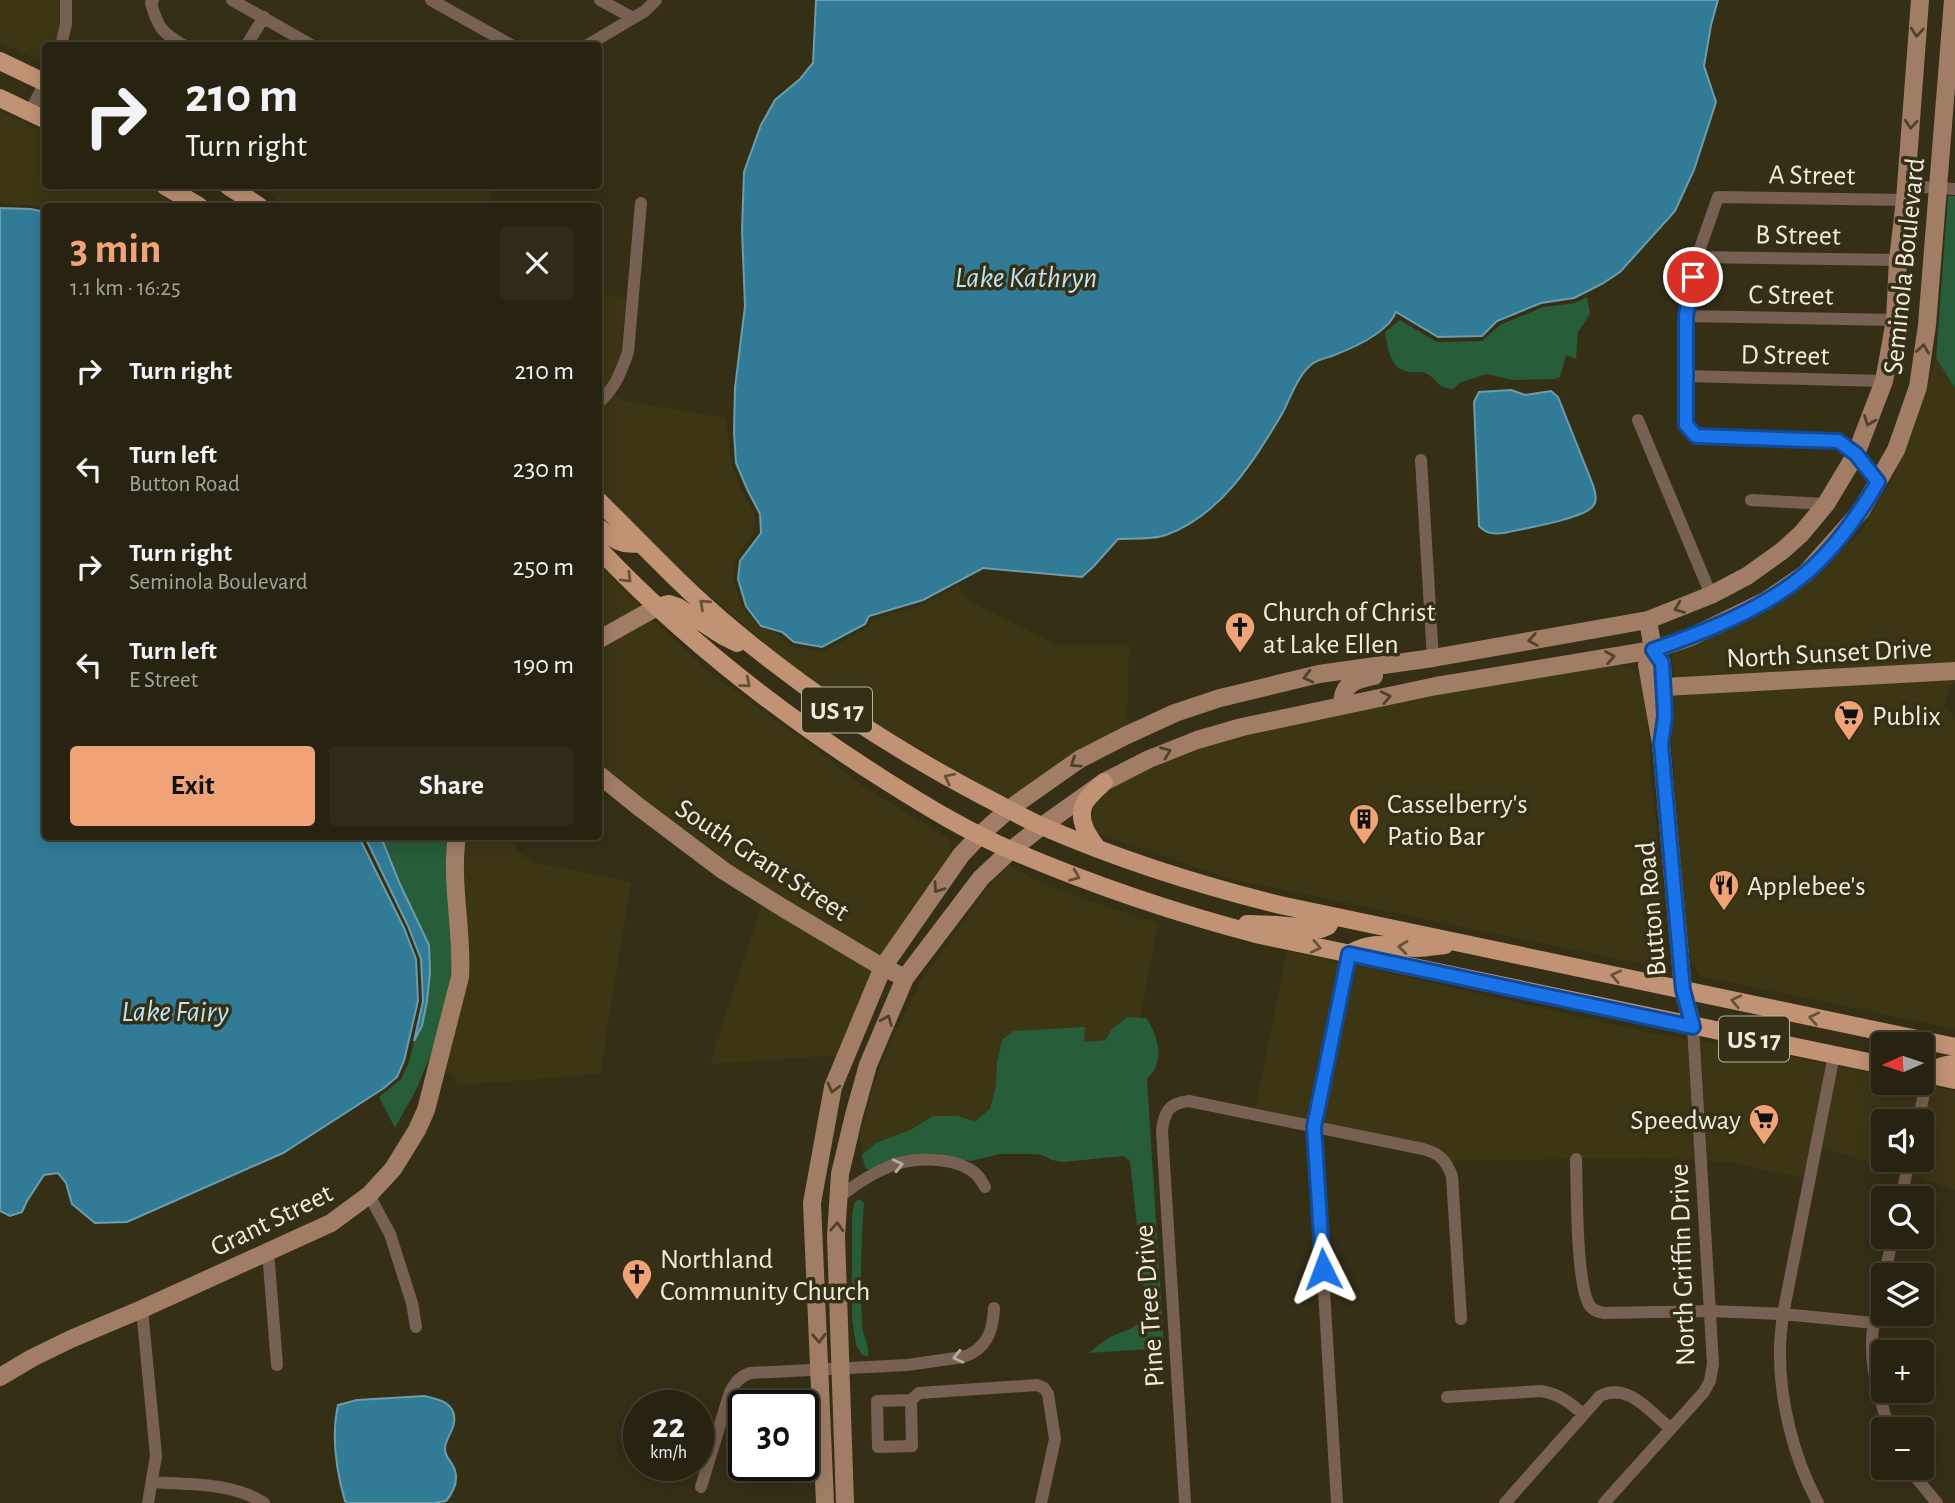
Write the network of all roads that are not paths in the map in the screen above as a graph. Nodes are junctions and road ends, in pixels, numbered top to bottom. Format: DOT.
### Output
graph roads {
  1 [pos="66,0"];
  2 [pos="153,0"];
  3 [pos="232,0"];
  4 [pos="431,0"];
  5 [pos="600,0"];
  6 [pos="656,0"];
  7 [pos="1920,0"];
  8 [pos="1953,0"];
  9 [pos="264,17"];
  10 [pos="633,18"];
  11 [pos="62,42"];
  12 [pos="178,42"];
  13 [pos="248,42"];
  14 [pos="306,42"];
  15 [pos="506,42"];
  16 [pos="593,42"];
  17 [pos="0,61"];
  18 [pos="42,81"];
  19 [pos="42,97"];
  20 [pos="0,98"];
  21 [pos="38,116"];
  22 [pos="1946,188"];
  23 [pos="170,189"];
  24 [pos="233,189"];
  25 [pos="1906,193"];
  26 [pos="194,203"];
  27 [pos="254,203"];
  28 [pos="641,203"];
  29 [pos="1697,257"];
  30 [pos="1898,260"];
  31 [pos="1686,316"];
  32 [pos="1895,320"];
  33 [pos="1685,376"];
  34 [pos="1884,381"];
  35 [pos="602,399"];
  36 [pos="1638,420"];
  37 [pos="1856,454"];
  38 [pos="1421,460"];
  39 [pos="1878,482"];
  40 [pos="1751,500"];
  41 [pos="602,504"];
  42 [pos="1826,504"];
  43 [pos="602,530"];
  44 [pos="641,543"];
  45 [pos="602,552"];
  46 [pos="1711,595"];
  47 [pos="657,607"];
  48 [pos="1648,620"];
  49 [pos="602,638"];
  50 [pos="1653,650"];
  51 [pos="1433,658"];
  52 [pos="771,660"];
  53 [pos="1955,671"];
  54 [pos="1664,687"];
  55 [pos="1342,706"];
  56 [pos="1661,744"];
  57 [pos="602,777"];
  58 [pos="1104,782"];
  59 [pos="1009,809"];
  60 [pos="1042,826"];
  61 [pos="980,835"];
  62 [pos="456,840"];
  63 [pos="1097,848"];
  64 [pos="1011,850"];
  65 [pos="1333,917"];
  66 [pos="1215,923"];
  67 [pos="1459,943"];
  68 [pos="1349,954"];
  69 [pos="883,967"];
  70 [pos="905,978"];
  71 [pos="1683,990"];
  72 [pos="1693,1027"];
  73 [pos="1937,1043"];
  74 [pos="1934,1047"];
  75 [pos="1955,1047"];
  76 [pos="1871,1053"];
  77 [pos="1834,1055"];
  78 [pos="1871,1063"];
  79 [pos="1955,1064"];
  80 [pos="1934,1069"];
  81 [pos="1934,1076"];
  82 [pos="1955,1080"];
  83 [pos="1314,1127"];
  84 [pos="1576,1159"];
  85 [pos="985,1187"];
  86 [pos="369,1195"];
  87 [pos="839,1196"];
  88 [pos="268,1251"];
  89 [pos="994,1308"];
  90 [pos="142,1309"];
  91 [pos="1710,1311"];
  92 [pos="1783,1314"];
  93 [pos="1461,1319"];
  94 [pos="1871,1323"];
  95 [pos="1874,1326"];
  96 [pos="416,1327"];
  97 [pos="277,1365"];
  98 [pos="840,1369"];
  99 [pos="820,1370"];
  100 [pos="0,1377"];
  101 [pos="1447,1397"];
  102 [pos="911,1400"];
  103 [pos="821,1409"];
  104 [pos="1583,1414"];
  105 [pos="1886,1417"];
  106 [pos="1670,1428"];
  107 [pos="1918,1480"];
  108 [pos="153,1482"];
  109 [pos="701,1487"];
  110 [pos="148,1503"];
  111 [pos="264,1503"];
  112 [pos="825,1503"];
  113 [pos="832,1503"];
  114 [pos="845,1503"];
  115 [pos="1041,1503"];
  116 [pos="1185,1503"];
  117 [pos="1337,1503"];
  118 [pos="1505,1503"];
  119 [pos="1604,1503"];
  120 [pos="1818,1503"];
  121 [pos="1937,1503"];
  1 -- 11 [label="street"];
  2 -- 12 [label="street"];
  3 -- 9 [label="street"];
  4 -- 15 [label="street"];
  5 -- 10 [label="street"];
  6 -- 10 [label="street"];
  7 -- 25 [label="main road, Seminola Boulevard, one-way"];
  8 -- 22 [label="main road, Seminola Boulevard"];
  9 -- 13 [label="street"];
  9 -- 14 [label="street"];
  10 -- 16 [label="street"];
  17 -- 18 [label="main road"];
  19 -- 21 [label="street"];
  20 -- 21 [label="main road"];
  22 -- 25 [label="street, A Street"];
  39 -- 22 [label="main road, Seminola Boulevard, one-way"];
  23 -- 26 [label="main road"];
  24 -- 27 [label="main road"];
  25 -- 29 [label="street, A Street"];
  25 -- 30 [label="main road, Seminola Boulevard"];
  28 -- 35 [label="street"];
  29 -- 30 [label="street, B Street"];
  29 -- 31 [label="street"];
  30 -- 32 [label="main road, Seminola Boulevard"];
  31 -- 32 [label="street, C Street"];
  31 -- 33 [label="street"];
  32 -- 34 [label="main road, Seminola Boulevard"];
  33 -- 34 [label="street, D Street"];
  33 -- 37 [label="street"];
  34 -- 37 [label="main road, Seminola Boulevard, one-way"];
  36 -- 46 [label="street"];
  37 -- 39 [label="street"];
  37 -- 42 [label="main road, Seminola Boulevard"];
  38 -- 51 [label="street"];
  39 -- 50 [label="main road, Seminola Boulevard"];
  40 -- 42 [label="street"];
  41 -- 44 [label="main road, US 17"];
  42 -- 46 [label="main road, Seminola Boulevard"];
  43 -- 44 [label="main road"];
  52 -- 44 [label="main road, US 17, one-way"];
  45 -- 47 [label="main road, US 17, one-way"];
  46 -- 48 [label="main road, Seminola Boulevard, one-way"];
  47 -- 49 [label="main road"];
  47 -- 52 [label="main road"];
  47 -- 61 [label="main road, US 17, one-way"];
  48 -- 50 [label="main road, Button Road"];
  48 -- 51 [label="main road, Seminola Boulevard, one-way"];
  50 -- 54 [label="main road, Button Road"];
  55 -- 50 [label="main road, Seminola Boulevard, one-way"];
  50 -- 56 [label="main road, Button Road"];
  51 -- 55 [label="main road"];
  51 -- 59 [label="main road, Seminola Boulevard, one-way"];
  59 -- 52 [label="main road, US 17, one-way"];
  53 -- 54 [label="main road, North Sunset Drive"];
  54 -- 56 [label="main road, Button Road"];
  58 -- 55 [label="main road, Seminola Boulevard, one-way"];
  56 -- 71 [label="main road, Button Road"];
  57 -- 69 [label="main road, South Grant Street"];
  58 -- 60 [label="main road, Seminola Boulevard"];
  58 -- 63 [label="main road"];
  59 -- 60 [label="main road, US 17"];
  59 -- 61 [label="main road, Seminola Boulevard"];
  60 -- 63 [label="main road, US 17"];
  60 -- 64 [label="main road, Seminola Boulevard"];
  61 -- 64 [label="main road, US 17"];
  61 -- 69 [label="main road, Seminola Boulevard, one-way"];
  62 -- 86 [label="main road, Grant Street"];
  63 -- 65 [label="main road, US 17"];
  64 -- 66 [label="main road, US 17, one-way"];
  64 -- 70 [label="main road, Seminola Boulevard"];
  65 -- 66 [label="main road"];
  65 -- 67 [label="main road, US 17"];
  66 -- 68 [label="main road, US 17, one-way"];
  67 -- 68 [label="main road, one-way"];
  71 -- 67 [label="main road, US 17, one-way"];
  68 -- 72 [label="main road, US 17"];
  68 -- 83 [label="street"];
  69 -- 70 [label="main road, South Grant Street"];
  69 -- 99 [label="main road, Seminola Boulevard, one-way"];
  87 -- 70 [label="main road, Seminola Boulevard, one-way"];
  71 -- 72 [label="main road, Button Road"];
  73 -- 71 [label="main road, US 17, one-way"];
  72 -- 77 [label="main road, US 17"];
  72 -- 91 [label="street, North Griffin Drive"];
  73 -- 74 [label="main road"];
  73 -- 75 [label="main road, US 17"];
  76 -- 77 [label="main road"];
  77 -- 78 [label="main road, US 17"];
  77 -- 92 [label="street"];
  79 -- 80 [label="main road"];
  81 -- 82 [label="main road"];
  83 -- 93 [label="street"];
  83 -- 116 [label="street, Pine Tree Drive"];
  83 -- 117 [label="street"];
  84 -- 91 [label="street"];
  87 -- 85 [label="street, one-way"];
  86 -- 88 [label="main road, Grant Street"];
  86 -- 96 [label="street"];
  98 -- 87 [label="main road, Seminola Boulevard, one-way"];
  88 -- 90 [label="main road, Grant Street"];
  88 -- 97 [label="street"];
  89 -- 98 [label="street, one-way"];
  90 -- 100 [label="main road, Grant Street"];
  90 -- 108 [label="street"];
  91 -- 92 [label="street"];
  91 -- 106 [label="street, North Griffin Drive"];
  92 -- 94 [label="street"];
  92 -- 120 [label="street"];
  95 -- 105 [label="street"];
  98 -- 99 [label="street"];
  98 -- 114 [label="main road, Seminola Boulevard"];
  99 -- 103 [label="main road, Seminola Boulevard"];
  99 -- 109 [label="street"];
  101 -- 104 [label="street"];
  102 -- 102 [label="street"];
  102 -- 115 [label="street"];
  103 -- 112 [label="main road, Seminola Boulevard"];
  103 -- 113 [label="street"];
  104 -- 106 [label="street"];
  104 -- 118 [label="street"];
  106 -- 119 [label="street, North Griffin Drive"];
  107 -- 121 [label="street"];
  108 -- 110 [label="street"];
  108 -- 111 [label="street"];
}
